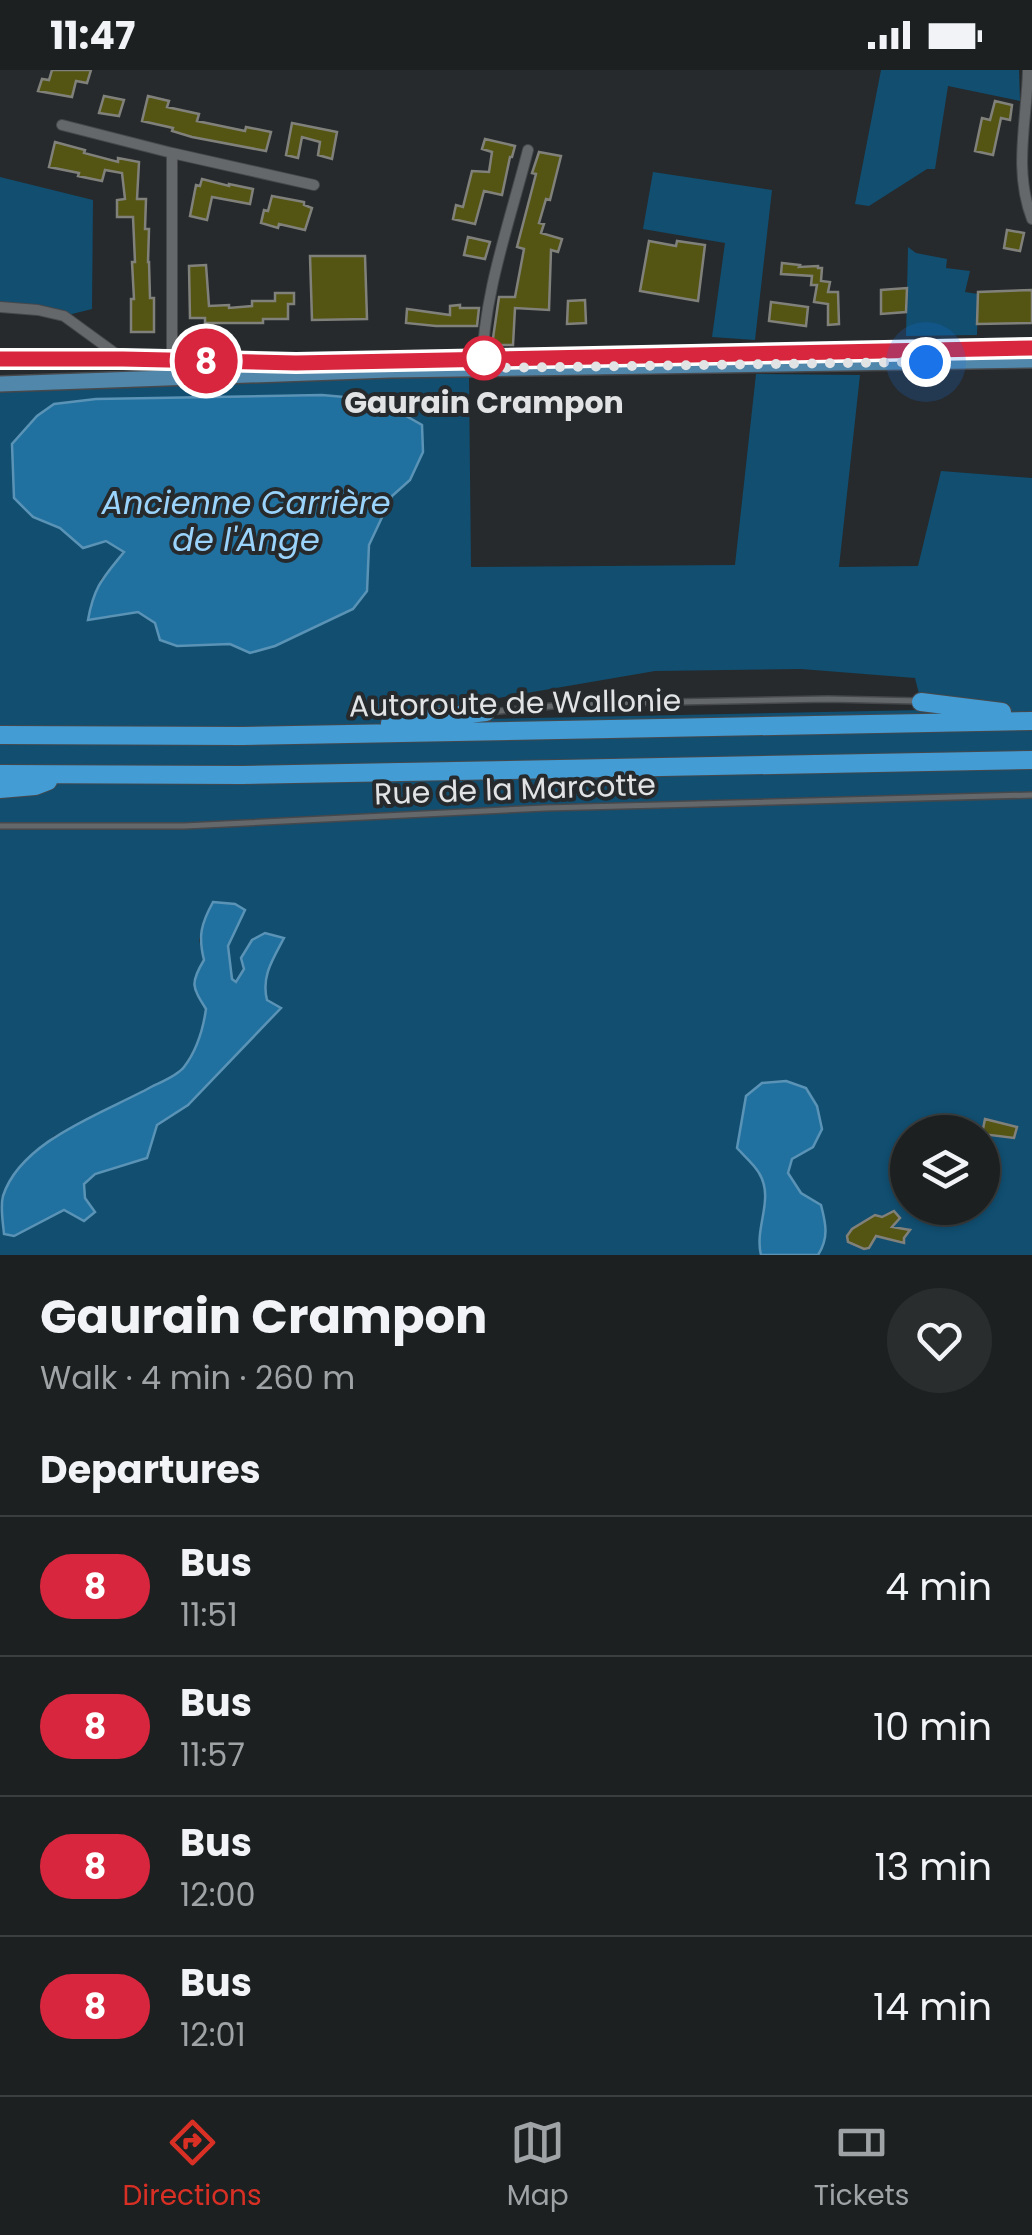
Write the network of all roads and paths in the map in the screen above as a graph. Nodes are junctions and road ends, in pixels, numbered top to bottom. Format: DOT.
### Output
graph roads {
  1 [pos="1028,70"];
  2 [pos="62,125"];
  3 [pos="528,150"];
  4 [pos="172,153"];
  5 [pos="314,185"];
  6 [pos="1032,218"];
  7 [pos="0,307"];
  8 [pos="1032,348"];
  9 [pos="1,359"];
  10 [pos="123,359"];
  11 [pos="172,360"];
  12 [pos="1032,360"];
  13 [pos="482,363"];
  14 [pos="172,378"];
  15 [pos="1,385"];
  16 [pos="921,702"];
  17 [pos="486,712"];
  18 [pos="1032,718"];
  19 [pos="326,734"];
  20 [pos="0,735"];
  21 [pos="1032,760"];
  22 [pos="0,774"];
  23 [pos="62,775"];
  24 [pos="0,788"];
  25 [pos="1032,795"];
  26 [pos="0,826"];
  1 -- 6 [label="street"];
  2 -- 4 [label="street"];
  3 -- 13 [label="street"];
  4 -- 5 [label="street"];
  4 -- 11 [label="street"];
  7 -- 10 [label="street"];
  8 -- 13 [label="main road"];
  9 -- 10 [label="main road"];
  10 -- 11 [label="main road"];
  11 -- 13 [label="main road"];
  11 -- 14 [label="street"];
  12 -- 13 [label="main road"];
  13 -- 14 [label="main road"];
  14 -- 15 [label="main road"];
  16 -- 17 [label="lane"];
  16 -- 18 [label="highway"];
  17 -- 19 [label="highway"];
  18 -- 19 [label="highway, Autoroute de Wallonie"];
  19 -- 20 [label="highway, Autoroute de Wallonie"];
  21 -- 23 [label="highway"];
  22 -- 23 [label="highway"];
  23 -- 24 [label="highway"];
  25 -- 26 [label="lane, Rue de la Marcotte"];
}
